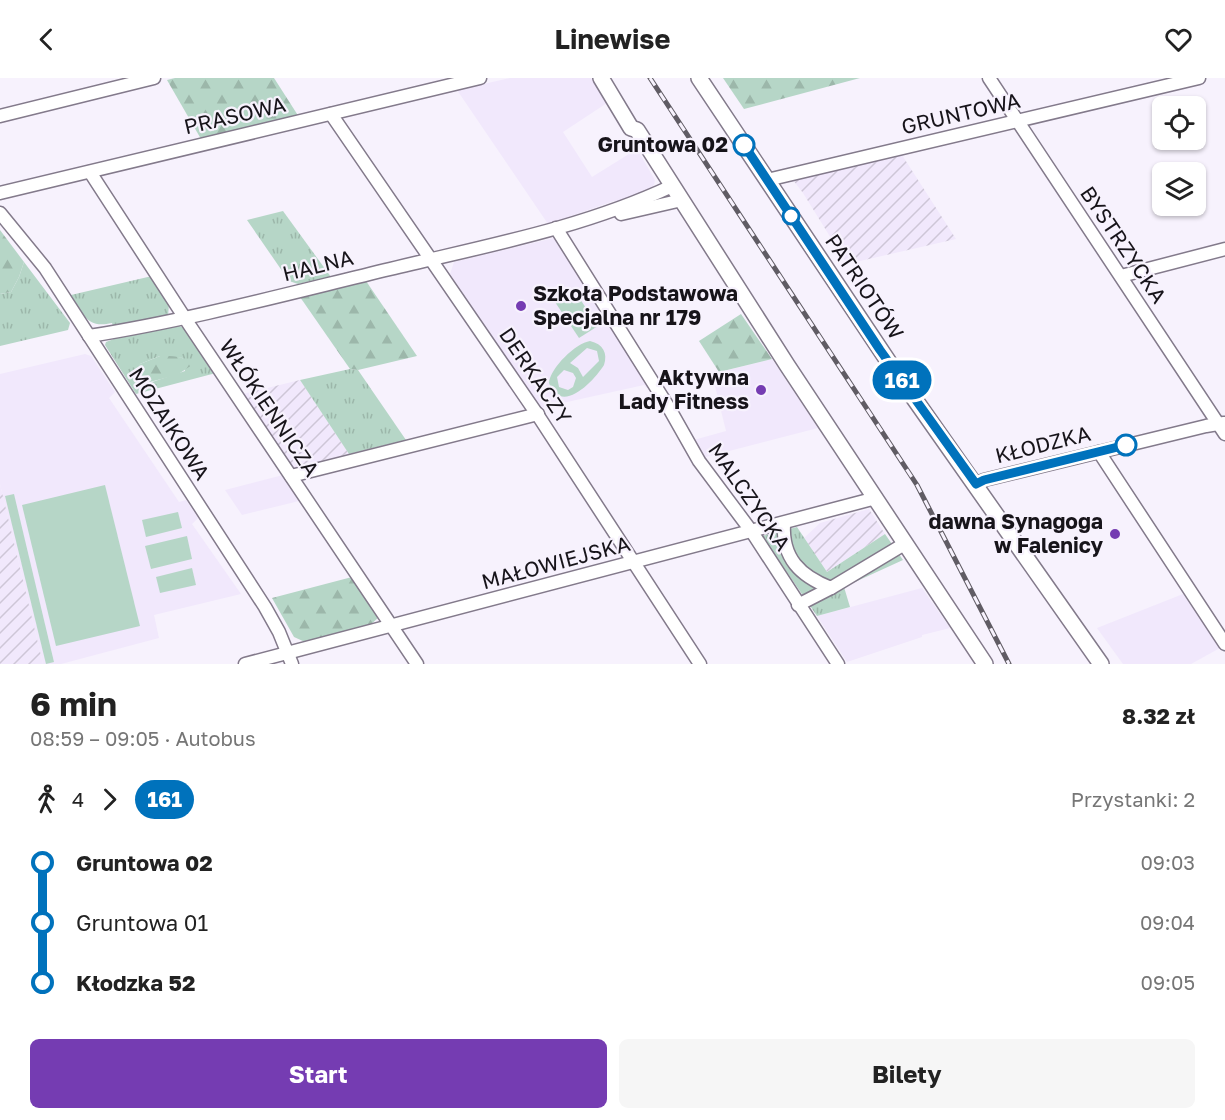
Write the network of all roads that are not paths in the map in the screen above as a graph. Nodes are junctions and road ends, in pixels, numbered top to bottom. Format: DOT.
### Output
graph roads {
  1 [pos="154,78"];
  2 [pos="480,78"];
  3 [pos="601,78"];
  4 [pos="606,78"];
  5 [pos="699,78"];
  6 [pos="989,78"];
  7 [pos="1199,78"];
  8 [pos="331,114"];
  9 [pos="0,116"];
  10 [pos="1017,121"];
  11 [pos="637,130"];
  12 [pos="90,172"];
  13 [pos="767,180"];
  14 [pos="672,186"];
  15 [pos="0,193"];
  16 [pos="682,200"];
  17 [pos="0,213"];
  18 [pos="556,228"];
  19 [pos="1225,249"];
  20 [pos="431,259"];
  21 [pos="1120,276"];
  22 [pos="185,318"];
  23 [pos="89,336"];
  24 [pos="538,414"];
  25 [pos="1223,427"];
  26 [pos="1099,452"];
  27 [pos="291,476"];
  28 [pos="976,484"];
  29 [pos="876,498"];
  30 [pos="784,524"];
  31 [pos="752,532"];
  32 [pos="906,543"];
  33 [pos="635,563"];
  34 [pos="831,588"];
  35 [pos="798,605"];
  36 [pos="392,626"];
  37 [pos="1225,644"];
  38 [pos="290,659"];
  39 [pos="244,664"];
  40 [pos="417,664"];
  41 [pos="700,664"];
  42 [pos="838,664"];
  43 [pos="985,664"];
  44 [pos="1101,664"];
  1 -- 9 [label="street"];
  2 -- 8 [label="street, PRASOWA"];
  3 -- 11 [label="main road"];
  4 -- 11 [label="main road"];
  5 -- 13 [label="main road, PATRIOTÓW"];
  6 -- 10 [label="street, BYSTRZYCKA"];
  7 -- 10 [label="street, GRUNTOWA"];
  8 -- 12 [label="street, PRASOWA"];
  8 -- 20 [label="street, DERKACZY"];
  10 -- 13 [label="street, GRUNTOWA"];
  10 -- 21 [label="street, BYSTRZYCKA"];
  11 -- 14 [label="main road"];
  12 -- 15 [label="street, PRASOWA"];
  12 -- 22 [label="street, WŁÓKIENNICZA"];
  13 -- 28 [label="main road, PATRIOTÓW"];
  14 -- 16 [label="main road"];
  14 -- 18 [label="street, HALNA"];
  16 -- 18 [label="street, HALNA"];
  16 -- 29 [label="main road"];
  17 -- 23 [label="street, MOZAIKOWA"];
  18 -- 20 [label="street, HALNA"];
  18 -- 31 [label="street, MALCZYCKA"];
  19 -- 21 [label="street"];
  20 -- 22 [label="street, HALNA"];
  20 -- 24 [label="street, DERKACZY"];
  21 -- 25 [label="street, BYSTRZYCKA"];
  22 -- 23 [label="street, HALNA"];
  22 -- 27 [label="street, WŁÓKIENNICZA"];
  23 -- 38 [label="street, MOZAIKOWA"];
  24 -- 27 [label="street"];
  24 -- 33 [label="street, DERKACZY"];
  25 -- 26 [label="street, KŁODZKA"];
  26 -- 28 [label="street, KŁODZKA"];
  26 -- 37 [label="street"];
  27 -- 36 [label="street, WŁÓKIENNICZA"];
  28 -- 44 [label="main road, PATRIOTÓW"];
  29 -- 30 [label="street, MAŁOWIEJSKA"];
  29 -- 32 [label="main road"];
  30 -- 31 [label="street, MAŁOWIEJSKA"];
  30 -- 34 [label="street"];
  31 -- 33 [label="street, MAŁOWIEJSKA"];
  31 -- 35 [label="street, MALCZYCKA"];
  32 -- 34 [label="street"];
  32 -- 43 [label="main road"];
  33 -- 36 [label="street, MAŁOWIEJSKA"];
  33 -- 41 [label="street, DERKACZY"];
  34 -- 35 [label="street"];
  35 -- 42 [label="street, MALCZYCKA"];
  36 -- 38 [label="street, MAŁOWIEJSKA"];
  36 -- 40 [label="street, WŁÓKIENNICZA"];
  38 -- 39 [label="street, MAŁOWIEJSKA"];
}
